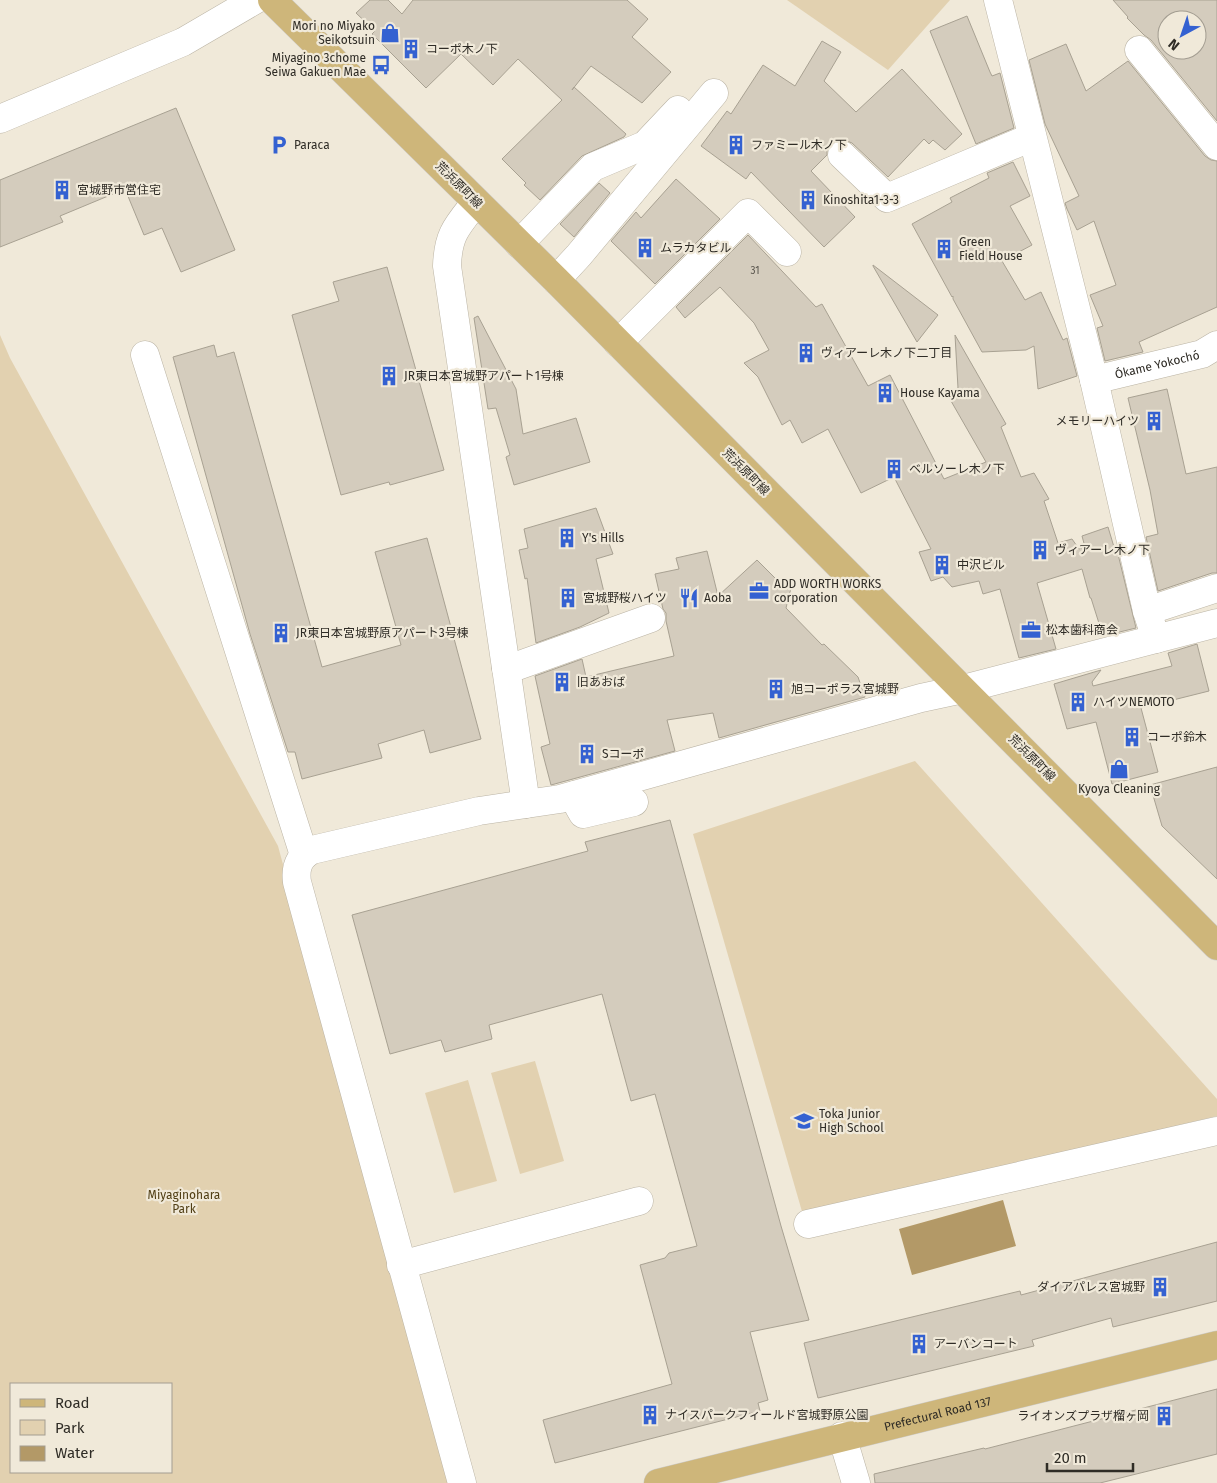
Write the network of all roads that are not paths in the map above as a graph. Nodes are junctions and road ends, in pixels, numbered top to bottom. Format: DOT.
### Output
graph roads {
  1 [pos="255,0"];
  2 [pos="272,0"];
  3 [pos="998,0"];
  4 [pos="1139,50"];
  5 [pos="0,119"];
  6 [pos="1032,137"];
  7 [pos="1217,146"];
  8 [pos="842,155"];
  9 [pos="476,202"];
  10 [pos="519,244"];
  11 [pos="787,252"];
  12 [pos="556,280"];
  13 [pos="618,343"];
  14 [pos="1217,345"];
  15 [pos="145,355"];
  16 [pos="1094,380"];
  17 [pos="1217,588"];
  18 [pos="1147,611"];
  19 [pos="651,618"];
  20 [pos="1217,623"];
  21 [pos="1156,639"];
  22 [pos="506,668"];
  23 [pos="963,689"];
  24 [pos="575,795"];
  25 [pos="634,802"];
  26 [pos="526,804"];
  27 [pos="304,855"];
  28 [pos="1217,946"];
  29 [pos="1217,1131"];
  30 [pos="638,1201"];
  31 [pos="808,1224"];
  32 [pos="402,1264"];
  33 [pos="1217,1345"];
  34 [pos="842,1436"];
  35 [pos="462,1483"];
  36 [pos="658,1483"];
  37 [pos="856,1483"];
  1 -- 5 [label="street"];
  2 -- 9 [label="main road, 荒浜原町線"];
  3 -- 6 [label="street"];
  4 -- 7 [label="street"];
  6 -- 8 [label="street"];
  6 -- 16 [label="street"];
  9 -- 10 [label="main road, 荒浜原町線"];
  9 -- 22 [label="street"];
  10 -- 12 [label="main road, 荒浜原町線"];
  10 -- 12 [label="street"];
  11 -- 13 [label="street"];
  12 -- 13 [label="main road, 荒浜原町線"];
  13 -- 23 [label="main road, 荒浜原町線"];
  14 -- 16 [label="street, Ókame Yokochó"];
  15 -- 27 [label="street"];
  16 -- 18 [label="street"];
  17 -- 18 [label="street"];
  18 -- 21 [label="street"];
  19 -- 22 [label="street"];
  20 -- 21 [label="street"];
  21 -- 23 [label="street"];
  22 -- 26 [label="street"];
  23 -- 24 [label="street"];
  23 -- 28 [label="main road, 荒浜原町線"];
  24 -- 25 [label="street"];
  24 -- 26 [label="street"];
  26 -- 27 [label="street"];
  27 -- 32 [label="street"];
  29 -- 31 [label="street"];
  30 -- 32 [label="street"];
  32 -- 35 [label="street"];
  33 -- 34 [label="main road, Prefectural Road 137"];
  34 -- 36 [label="main road, Prefectural Road 137"];
  34 -- 37 [label="street"];
}
